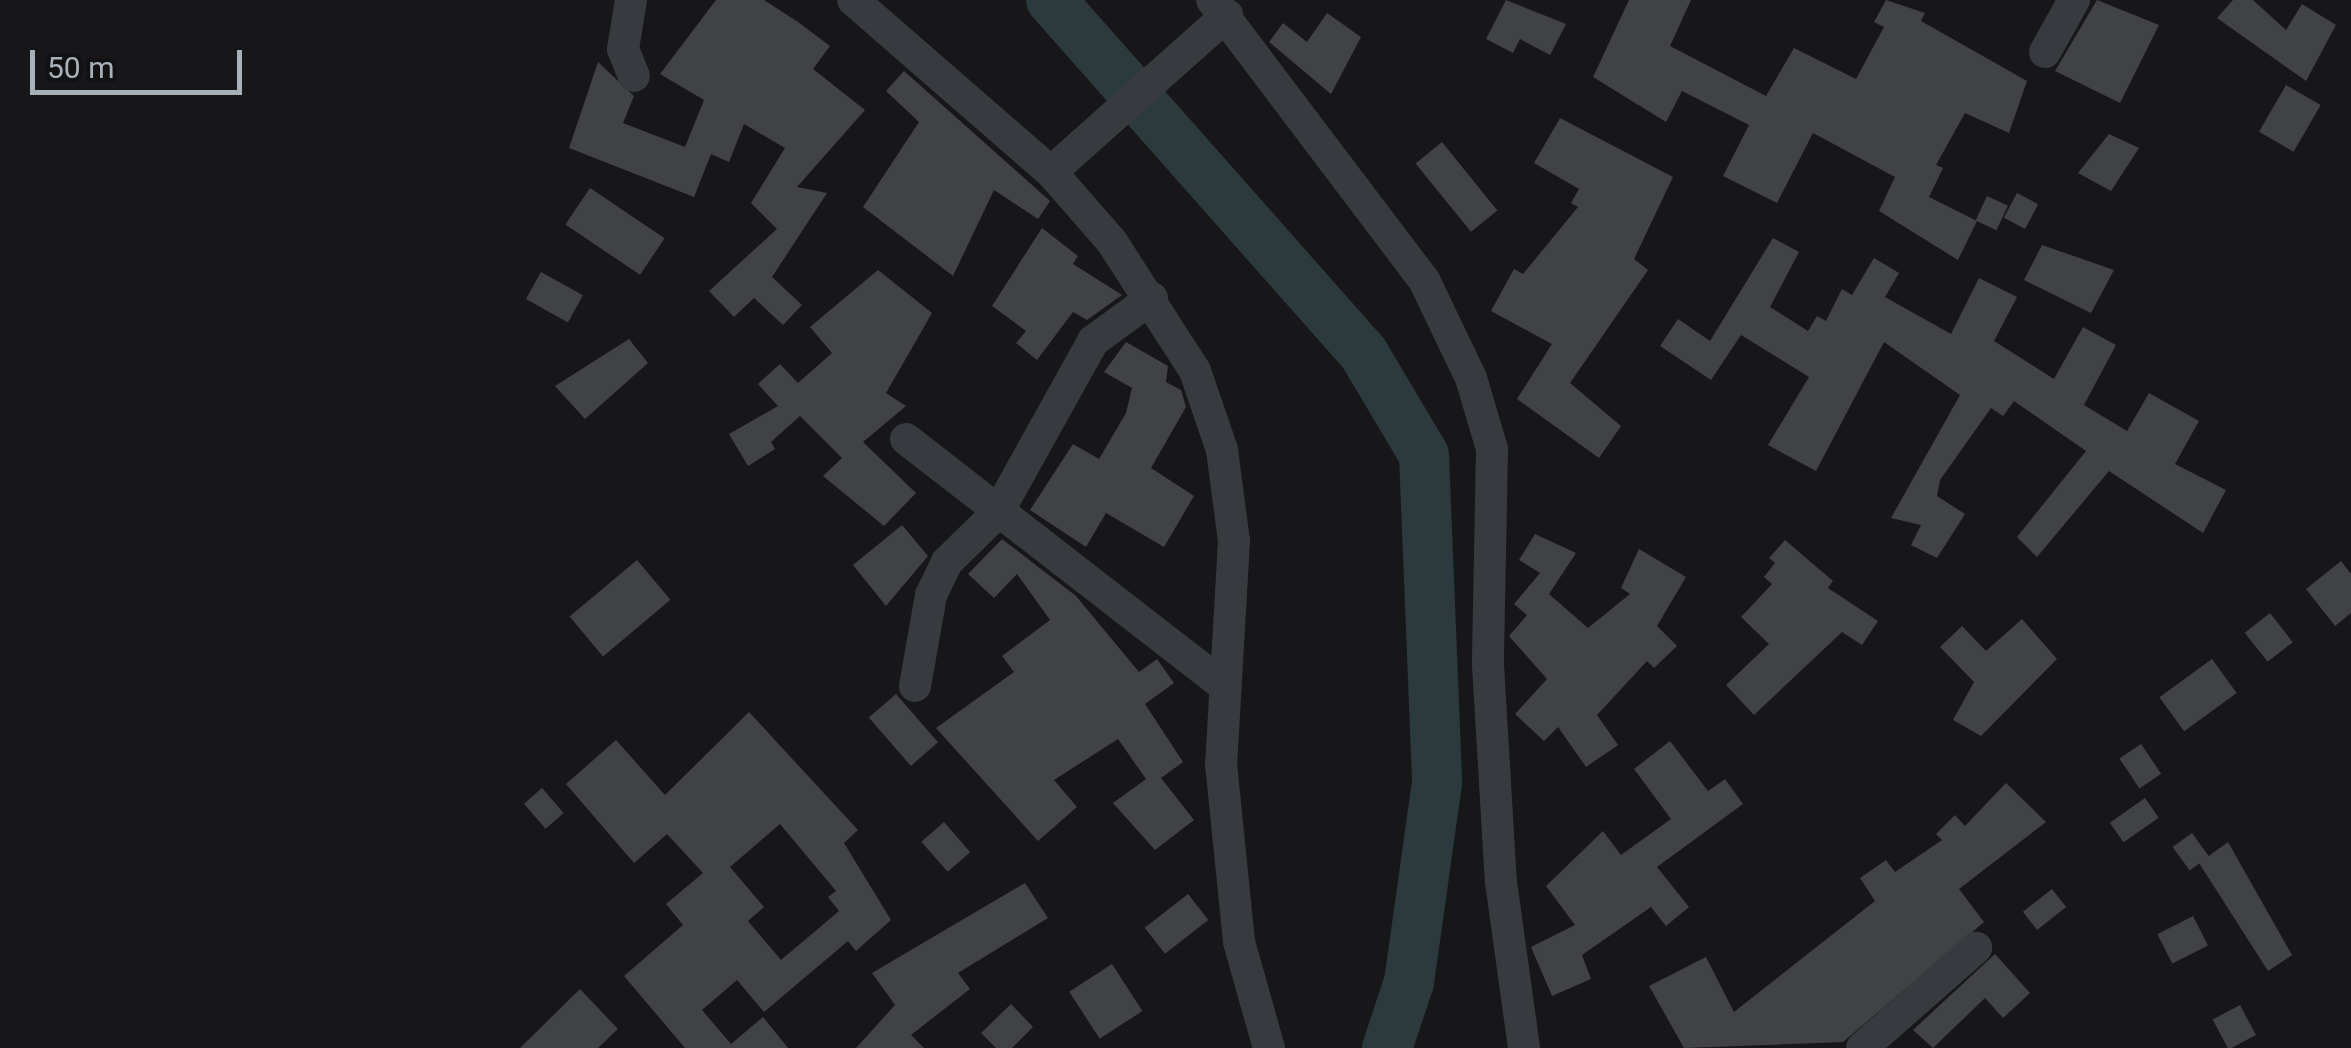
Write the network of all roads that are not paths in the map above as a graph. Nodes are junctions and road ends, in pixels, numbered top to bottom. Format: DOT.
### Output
graph roads {
  1 [pos="631,0"];
  2 [pos="853,0"];
  3 [pos="2074,0"];
  4 [pos="1214,15"];
  5 [pos="2045,52"];
  6 [pos="634,76"];
  7 [pos="1050,172"];
  8 [pos="1152,298"];
  9 [pos="906,439"];
  10 [pos="998,512"];
  11 [pos="1222,684"];
  12 [pos="916,686"];
  13 [pos="1976,948"];
  14 [pos="1269,1048"];
  15 [pos="1524,1048"];
  16 [pos="1862,1048"];
  1 -- 6 [label="street"];
  2 -- 7 [label="street"];
  3 -- 5 [label="street"];
  4 -- 7 [label="street"];
  4 -- 15 [label="street"];
  7 -- 8 [label="street"];
  8 -- 10 [label="street"];
  8 -- 11 [label="street"];
  9 -- 10 [label="street"];
  10 -- 11 [label="street"];
  10 -- 12 [label="street"];
  11 -- 14 [label="street"];
  13 -- 16 [label="street"];
}
